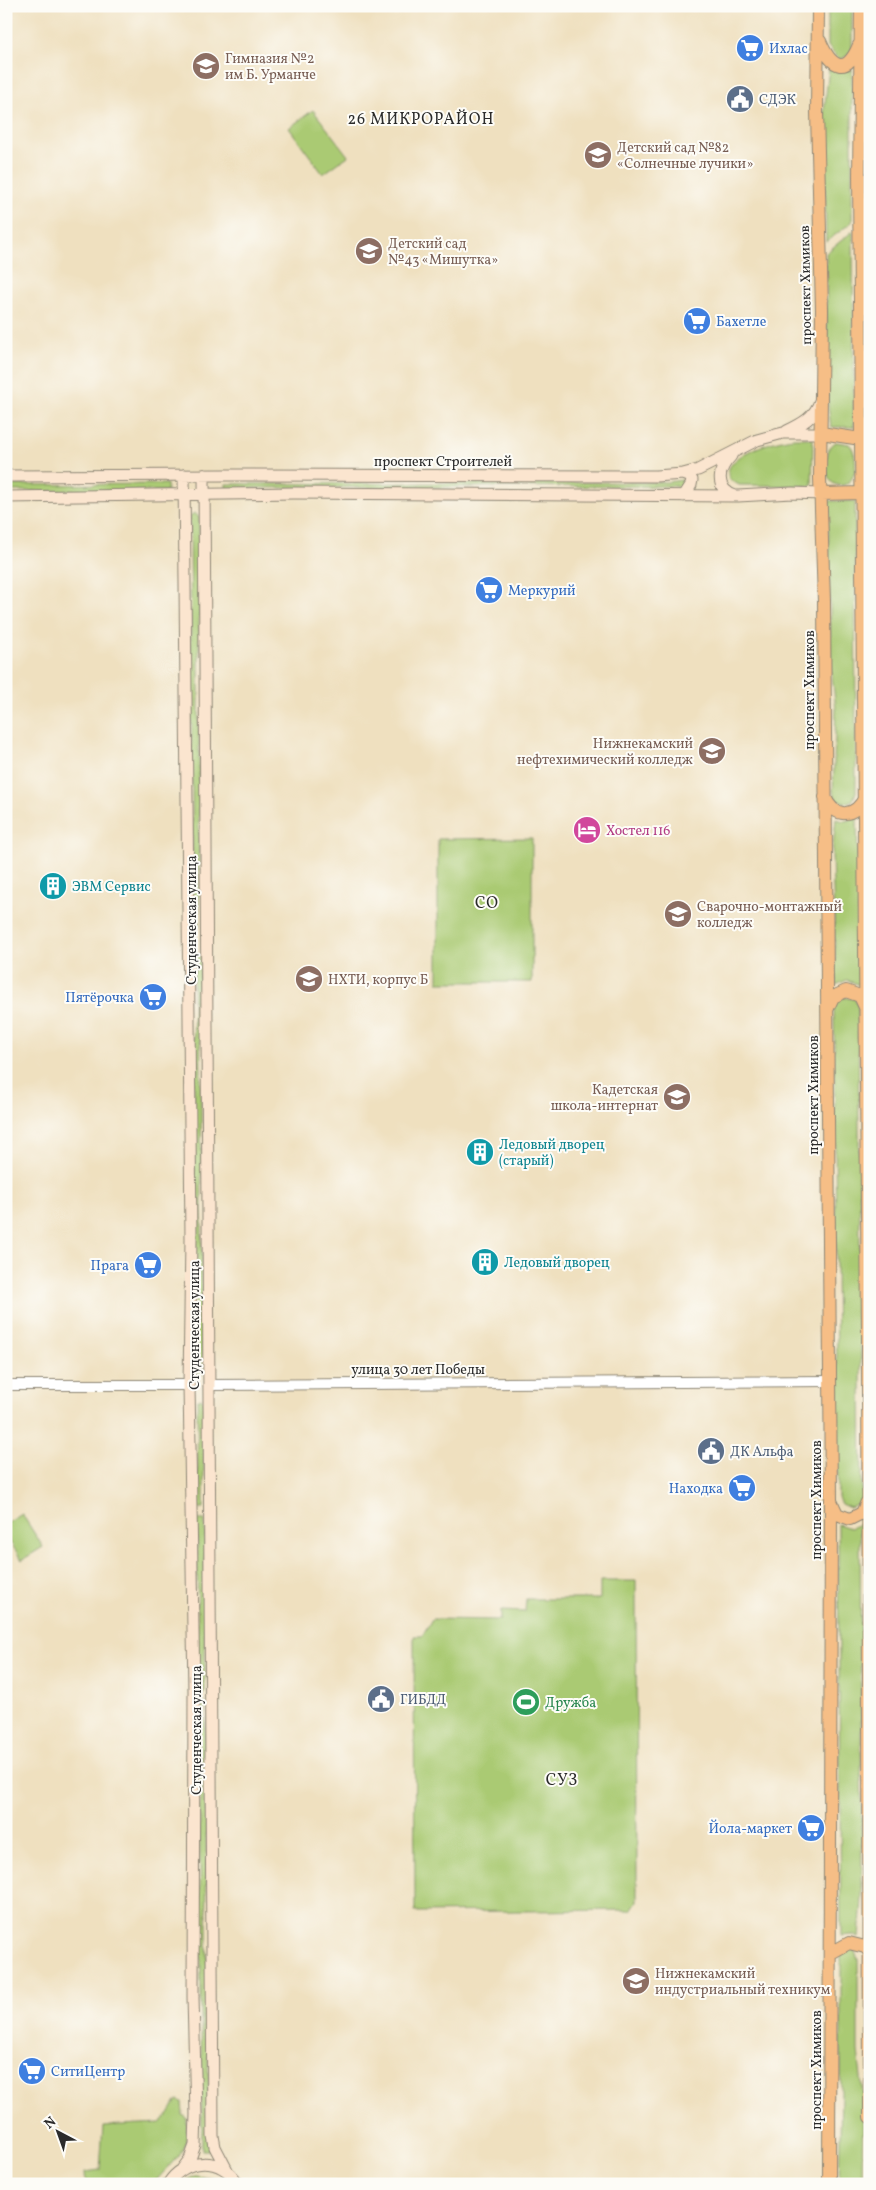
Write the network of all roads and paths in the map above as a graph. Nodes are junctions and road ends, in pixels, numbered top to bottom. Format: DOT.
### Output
graph roads {
  1 [pos="818,6"];
  2 [pos="861,6"];
  3 [pos="819,36"];
  4 [pos="861,41"];
  5 [pos="820,401"];
  6 [pos="783,433"];
  7 [pos="821,433"];
  8 [pos="865,440"];
  9 [pos="736,451"];
  10 [pos="683,474"];
  11 [pos="184,475"];
  12 [pos="204,475"];
  13 [pos="6,476"];
  14 [pos="866,493"];
  15 [pos="185,494"];
  16 [pos="204,494"];
  17 [pos="821,494"];
  18 [pos="684,496"];
  19 [pos="738,496"];
  20 [pos="6,497"];
  21 [pos="825,797"];
  22 [pos="865,797"];
  23 [pos="205,931"];
  24 [pos="188,933"];
  25 [pos="205,950"];
  26 [pos="189,952"];
  27 [pos="866,1009"];
  28 [pos="827,1010"];
  29 [pos="869,1233"];
  30 [pos="869,1360"];
  31 [pos="830,1381"];
  32 [pos="6,1385"];
  33 [pos="189,1385"];
  34 [pos="209,1385"];
  35 [pos="867,1500"];
  36 [pos="831,1501"];
  37 [pos="210,1520"];
  38 [pos="192,1522"];
  39 [pos="194,1691"];
  40 [pos="211,1691"];
  41 [pos="869,1951"];
  42 [pos="831,1953"];
  43 [pos="870,2118"];
  44 [pos="182,2168"];
  45 [pos="228,2172"];
  46 [pos="168,2181"];
  47 [pos="239,2183"];
  48 [pos="829,2184"];
  1 -- 3 [label="main road, проспект Химиков"];
  2 -- 4 [label="main road"];
  3 -- 4 [label="main road"];
  3 -- 5 [label="main road, проспект Химиков"];
  4 -- 8 [label="main road"];
  5 -- 6 [label="main road"];
  5 -- 7 [label="main road, проспект Химиков"];
  6 -- 7 [label="main road, проспект Строителей"];
  6 -- 9 [label="main road, проспект Строителей"];
  7 -- 8 [label="main road, проспект Строителей"];
  7 -- 17 [label="main road, проспект Химиков"];
  8 -- 14 [label="main road"];
  9 -- 10 [label="main road, проспект Строителей"];
  9 -- 19 [label="main road"];
  10 -- 12 [label="main road, проспект Строителей"];
  10 -- 18 [label="main road"];
  11 -- 12 [label="main road, проспект Строителей"];
  11 -- 13 [label="main road, проспект Строителей"];
  11 -- 15 [label="main road, Студенческая улица"];
  12 -- 16 [label="main road, Студенческая улица"];
  14 -- 17 [label="main road"];
  14 -- 22 [label="main road"];
  15 -- 16 [label="main road"];
  15 -- 20 [label="main road"];
  15 -- 24 [label="main road, Студенческая улица"];
  16 -- 18 [label="main road"];
  16 -- 23 [label="main road, Студенческая улица"];
  17 -- 19 [label="main road"];
  17 -- 21 [label="main road, проспект Химиков"];
  18 -- 19 [label="main road"];
  21 -- 22 [label="main road"];
  21 -- 28 [label="main road, проспект Химиков"];
  22 -- 27 [label="main road"];
  23 -- 24 [label="main road"];
  23 -- 25 [label="main road, Студенческая улица"];
  24 -- 26 [label="main road, Студенческая улица"];
  25 -- 26 [label="main road"];
  25 -- 34 [label="main road, Студенческая улица"];
  26 -- 33 [label="main road, Студенческая улица"];
  27 -- 28 [label="main road"];
  27 -- 29 [label="main road"];
  28 -- 31 [label="main road, проспект Химиков"];
  29 -- 30 [label="main road"];
  30 -- 35 [label="main road"];
  31 -- 34 [label="street, улица 30 лет Победы"];
  31 -- 36 [label="main road, проспект Химиков"];
  32 -- 33 [label="street, улица 30 лет Победы"];
  33 -- 34 [label="main road, улица 30 лет Победы"];
  33 -- 38 [label="main road, Студенческая улица"];
  34 -- 37 [label="main road, Студенческая улица"];
  35 -- 36 [label="main road"];
  35 -- 41 [label="main road"];
  36 -- 42 [label="main road, проспект Химиков"];
  37 -- 38 [label="main road"];
  37 -- 40 [label="main road, Студенческая улица"];
  38 -- 39 [label="main road, Студенческая улица"];
  39 -- 40 [label="main road"];
  39 -- 44 [label="main road, Студенческая улица"];
  40 -- 45 [label="main road, Студенческая улица"];
  41 -- 42 [label="main road"];
  41 -- 43 [label="main road"];
  42 -- 48 [label="main road, проспект Химиков"];
  44 -- 45 [label="main road"];
  44 -- 46 [label="main road"];
  45 -- 47 [label="main road"];
}
